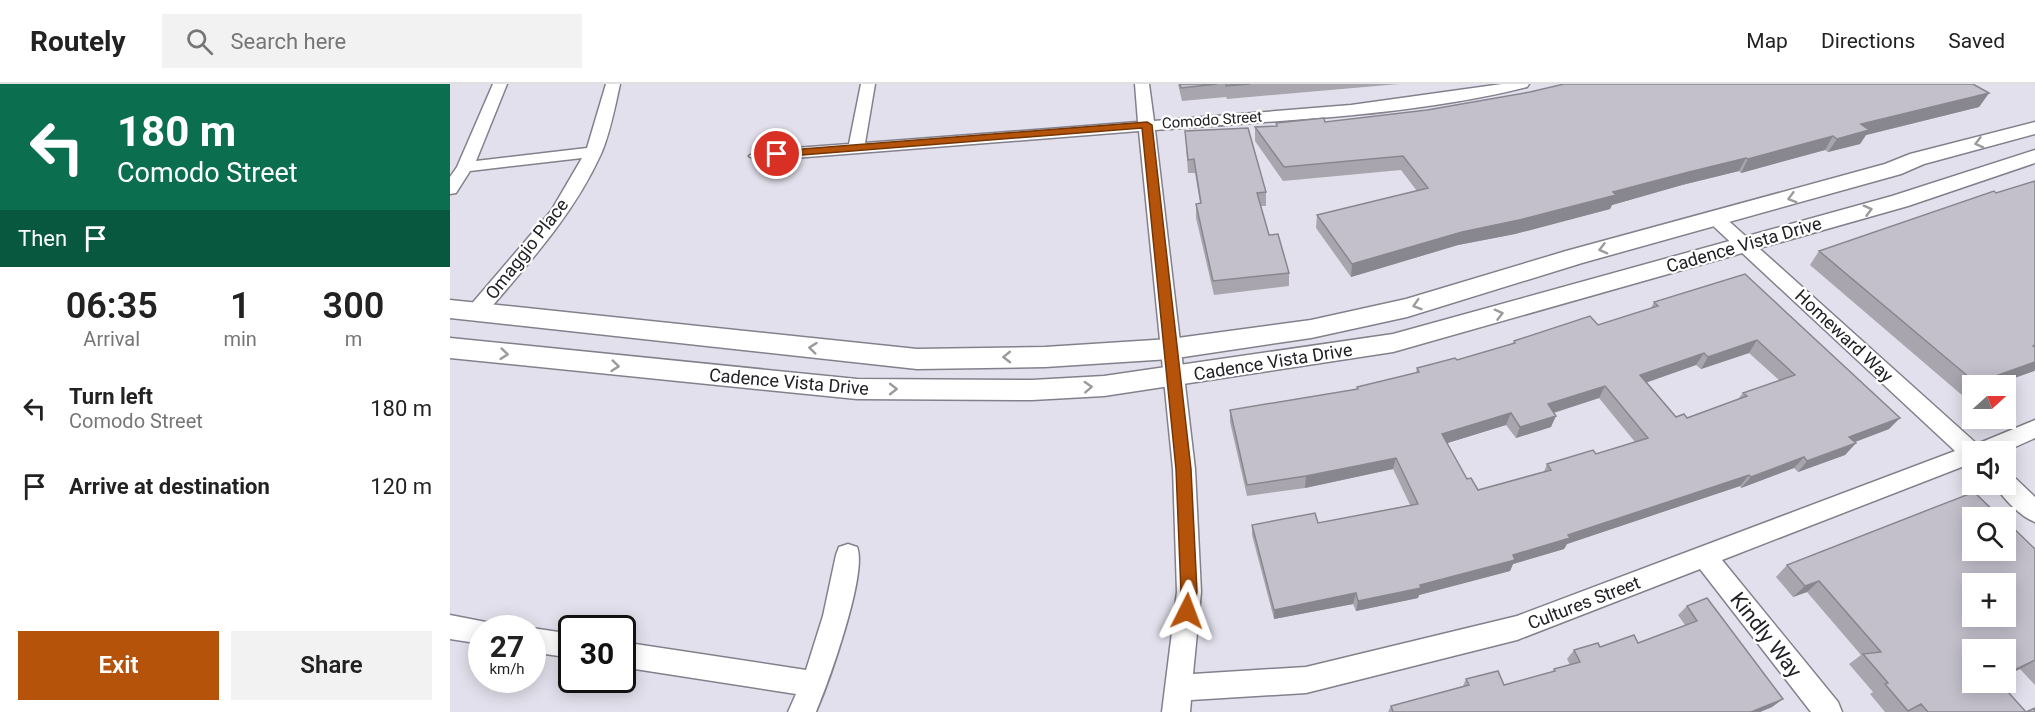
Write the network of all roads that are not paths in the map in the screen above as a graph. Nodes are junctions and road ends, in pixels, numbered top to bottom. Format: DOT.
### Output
graph roads {
  1 [pos="500,84"];
  2 [pos="614,84"];
  3 [pos="868,84"];
  4 [pos="1142,84"];
  5 [pos="1522,84"];
  6 [pos="1147,125"];
  7 [pos="2035,128"];
  8 [pos="856,148"];
  9 [pos="594,152"];
  10 [pos="757,156"];
  11 [pos="2035,156"];
  12 [pos="465,167"];
  13 [pos="450,189"];
  14 [pos="1716,219"];
  15 [pos="1744,244"];
  16 [pos="450,309"];
  17 [pos="476,312"];
  18 [pos="450,348"];
  19 [pos="1170,349"];
  20 [pos="1174,378"];
  21 [pos="2035,429"];
  22 [pos="2006,441"];
  23 [pos="1962,445"];
  24 [pos="1962,458"];
  25 [pos="2016,494"];
  26 [pos="2035,512"];
  27 [pos="848,555"];
  28 [pos="1705,557"];
  29 [pos="450,627"];
  30 [pos="468,630"];
  31 [pos="636,656"];
  32 [pos="815,684"];
  33 [pos="1179,688"];
  34 [pos="802,712"];
  35 [pos="1176,712"];
  36 [pos="1828,712"];
  1 -- 12 [label="street"];
  2 -- 9 [label="street, Omaggio Place"];
  3 -- 8 [label="street"];
  4 -- 6 [label="street"];
  5 -- 6 [label="street, Comodo Street"];
  6 -- 8 [label="street, Comodo Street"];
  6 -- 19 [label="street"];
  7 -- 14 [label="street, Cadence Vista Drive, one-way"];
  8 -- 10 [label="street, Comodo Street"];
  9 -- 12 [label="street"];
  9 -- 17 [label="street, Omaggio Place"];
  15 -- 11 [label="street, Cadence Vista Drive, one-way"];
  12 -- 13 [label="street"];
  14 -- 15 [label="street, Homeward Way"];
  14 -- 19 [label="street, Cadence Vista Drive, one-way"];
  20 -- 15 [label="street, Cadence Vista Drive, one-way"];
  15 -- 23 [label="street, Homeward Way"];
  16 -- 17 [label="street, Cadence Vista Drive"];
  19 -- 17 [label="street, Cadence Vista Drive, one-way"];
  18 -- 20 [label="street, Cadence Vista Drive, one-way"];
  19 -- 20 [label="street"];
  20 -- 33 [label="street"];
  21 -- 22 [label="street"];
  24 -- 28 [label="street, Cultures Street"];
  25 -- 26 [label="street"];
  27 -- 32 [label="street"];
  28 -- 33 [label="street, Cultures Street"];
  28 -- 36 [label="street, Kindly Way"];
  29 -- 30 [label="street"];
  31 -- 32 [label="street"];
  32 -- 34 [label="street"];
  33 -- 35 [label="street"];
}
